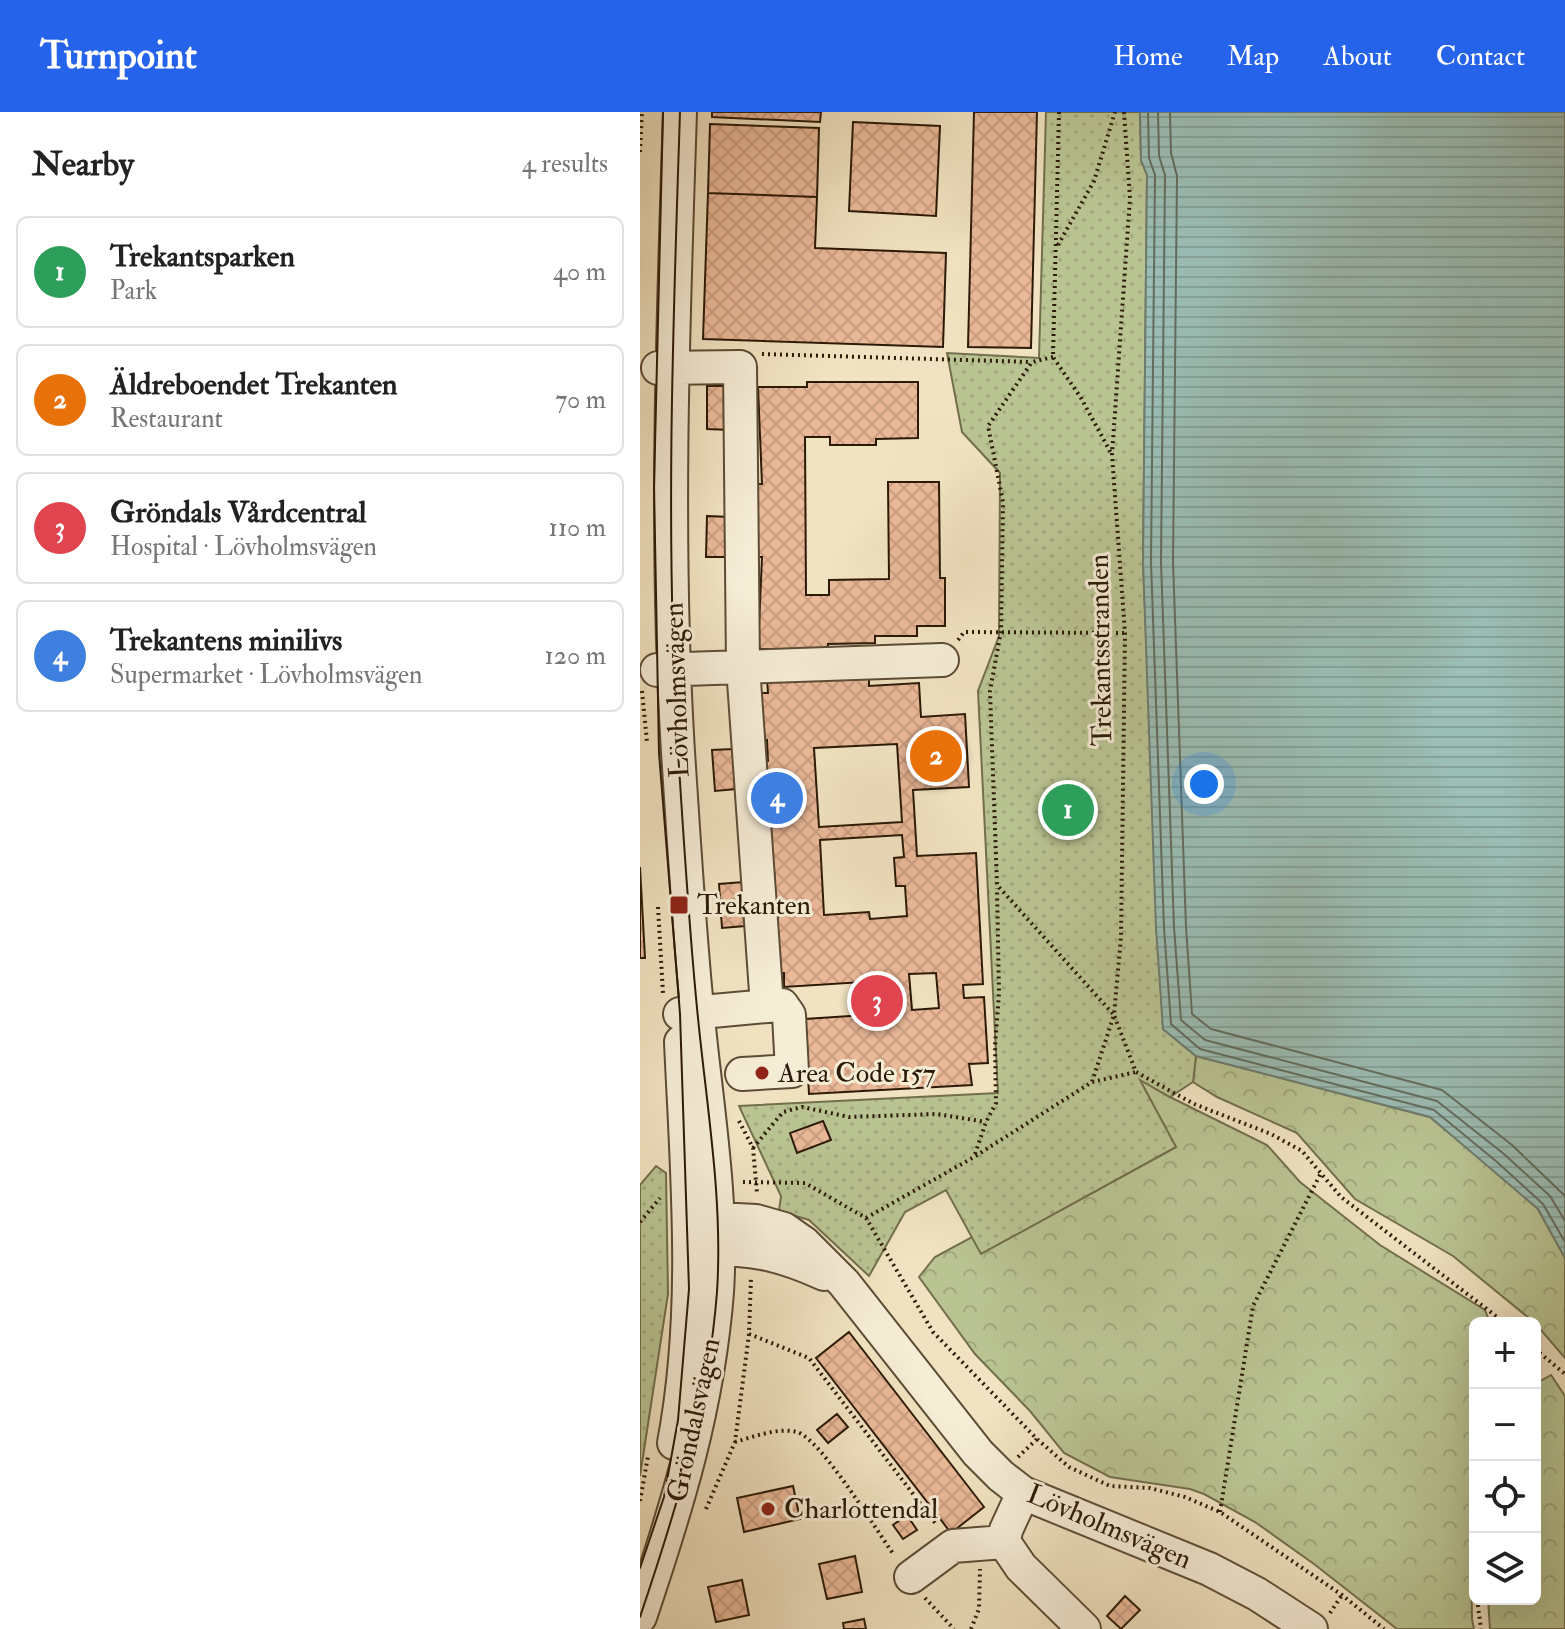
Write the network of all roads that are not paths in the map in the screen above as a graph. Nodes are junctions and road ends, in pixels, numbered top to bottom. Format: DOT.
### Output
graph roads {
  1 [pos="663,112"];
  2 [pos="680,112"];
  3 [pos="666,367"];
  4 [pos="942,660"];
  5 [pos="743,667"];
  6 [pos="658,676"];
  7 [pos="767,1006"];
  8 [pos="680,1009"];
  9 [pos="742,1074"];
  10 [pos="703,1234"];
  11 [pos="1023,1493"];
  12 [pos="1004,1542"];
  13 [pos="640,1568"];
  14 [pos="911,1577"];
  15 [pos="640,1617"];
  16 [pos="1084,1629"];
  17 [pos="1311,1629"];
  1 -- 3 [label="street, Lövholmsvägen"];
  2 -- 3 [label="street, Lövholmsvägen"];
  3 -- 5 [label="street"];
  3 -- 6 [label="street, Lövholmsvägen"];
  4 -- 5 [label="street"];
  5 -- 6 [label="street"];
  5 -- 7 [label="street"];
  6 -- 8 [label="street, Lövholmsvägen"];
  7 -- 8 [label="street"];
  7 -- 9 [label="street"];
  8 -- 10 [label="street, Lövholmsvägen"];
  10 -- 11 [label="street, Lövholmsvägen"];
  10 -- 13 [label="street, Gröndalsvägen"];
  10 -- 15 [label="street, Gröndalsvägen"];
  11 -- 12 [label="street"];
  11 -- 17 [label="street, Lövholmsvägen"];
  12 -- 14 [label="street"];
  12 -- 16 [label="street"];
}
